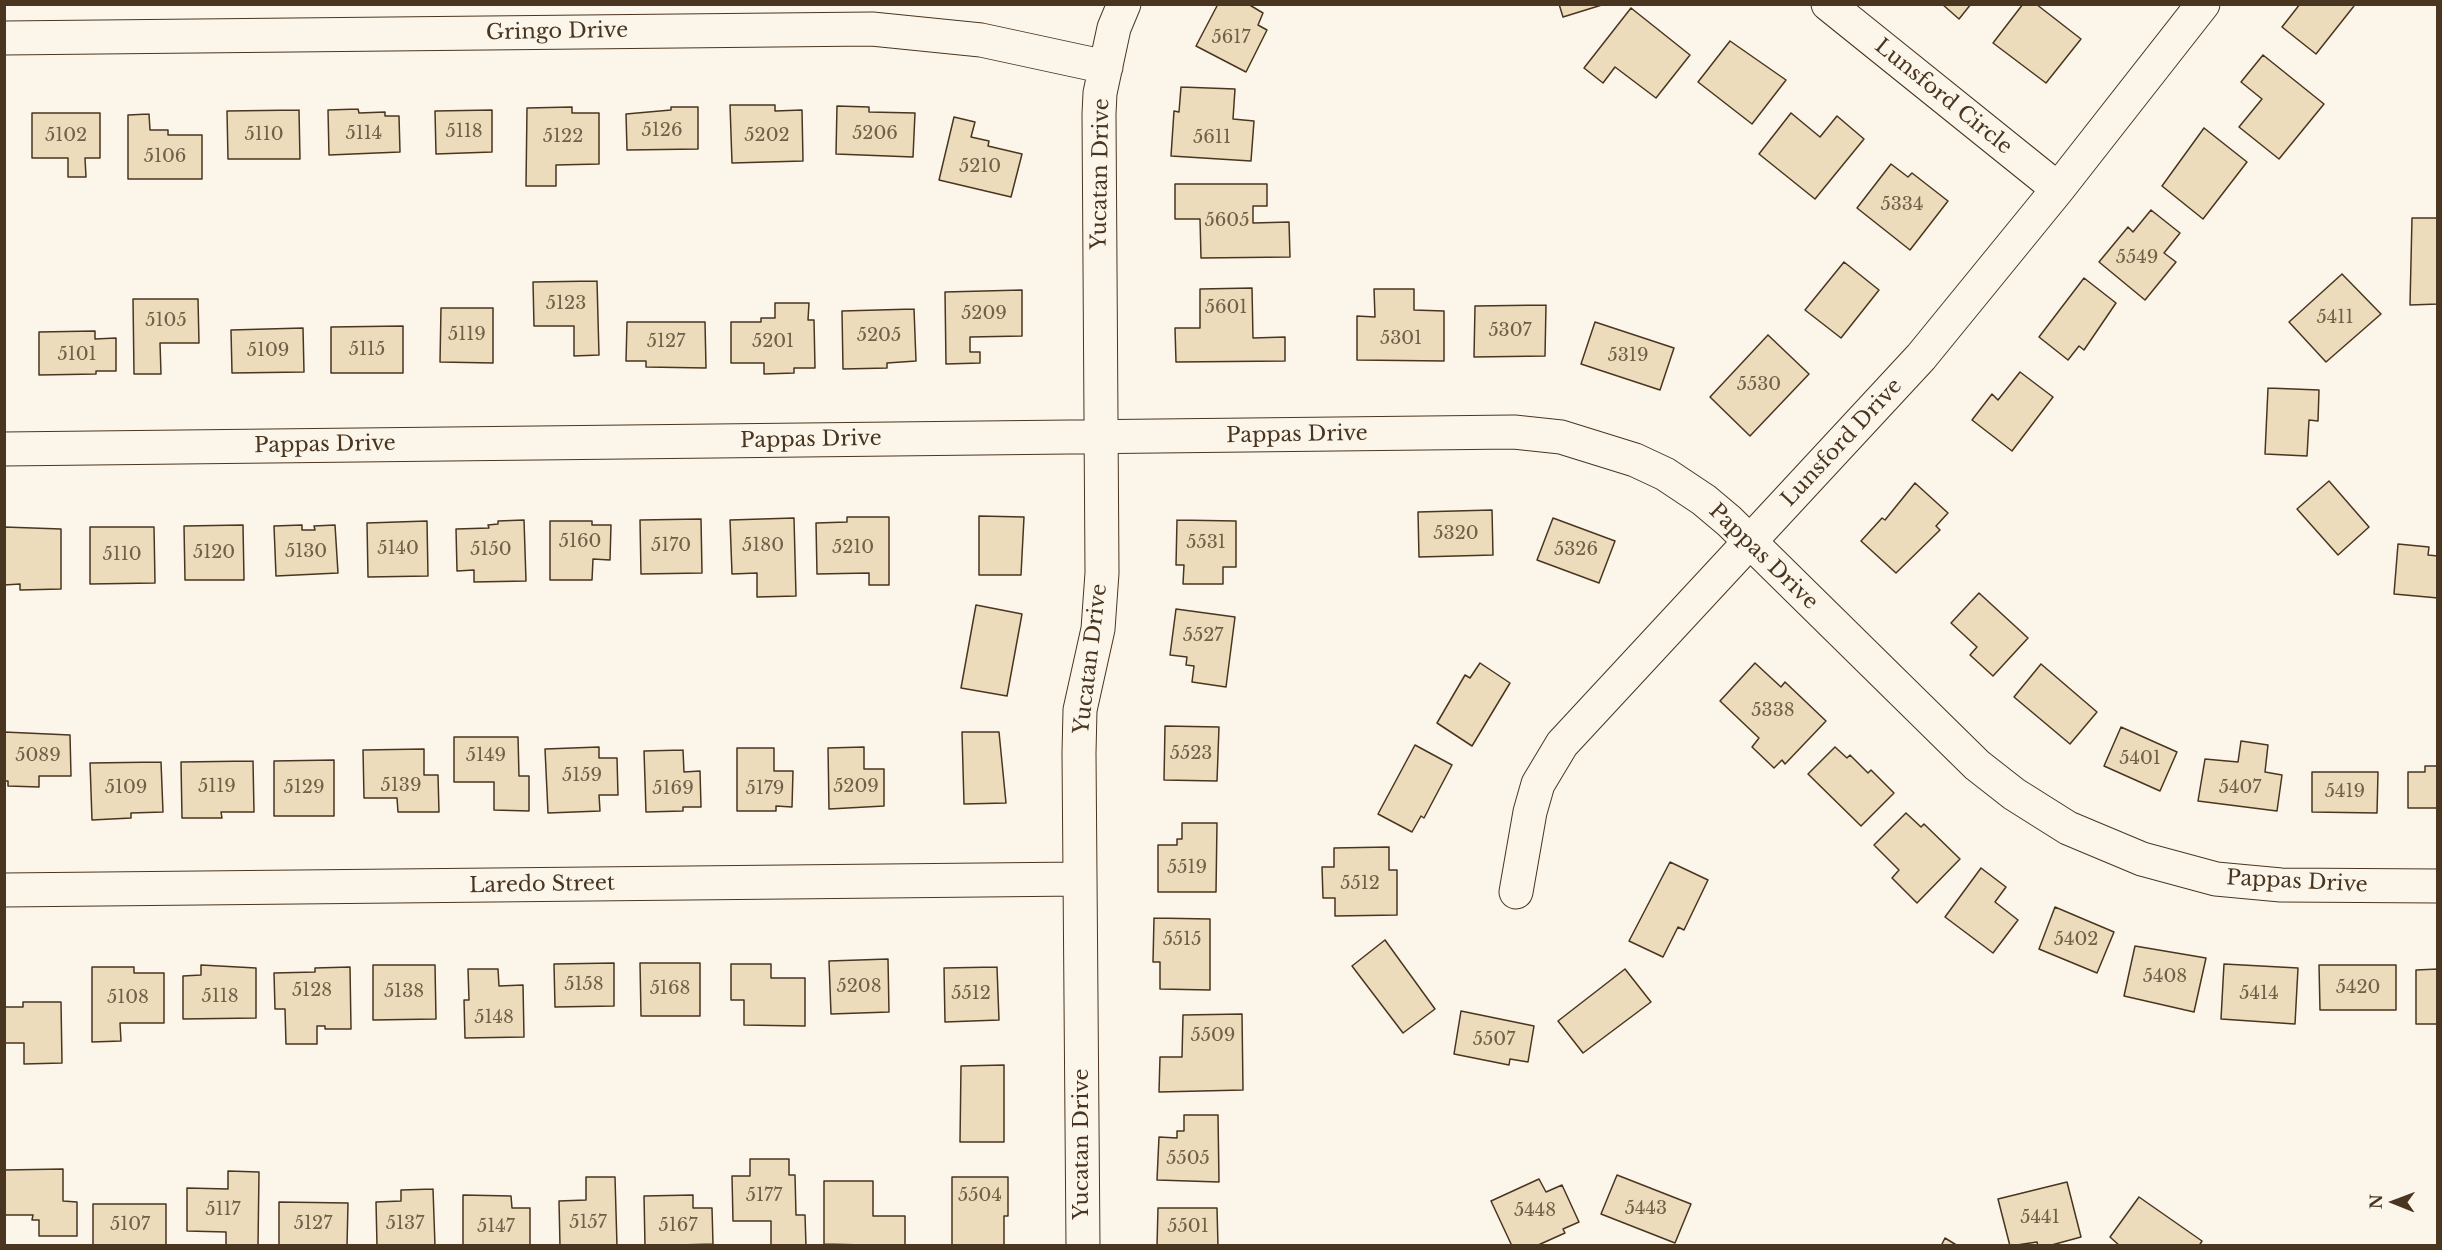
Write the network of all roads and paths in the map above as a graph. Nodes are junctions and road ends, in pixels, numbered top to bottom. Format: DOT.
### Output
graph roads {
  1 [pos="1124,4"];
  2 [pos="1828,4"];
  3 [pos="2203,4"];
  4 [pos="4,38"];
  5 [pos="1106,67"];
  6 [pos="2058,189"];
  7 [pos="1100,437"];
  8 [pos="4,449"];
  9 [pos="1750,542"];
  10 [pos="1080,879"];
  11 [pos="2438,886"];
  12 [pos="4,890"];
  13 [pos="1515,892"];
  14 [pos="1083,1245"];
  1 -- 5 [label="street, Yucatan Drive"];
  2 -- 6 [label="street, Lunsford Circle"];
  3 -- 6 [label="street, Lunsford Drive"];
  4 -- 5 [label="street, Gringo Drive"];
  5 -- 7 [label="street, Yucatan Drive"];
  6 -- 9 [label="street, Lunsford Drive"];
  7 -- 8 [label="street, Pappas Drive"];
  7 -- 9 [label="street, Pappas Drive"];
  7 -- 10 [label="street, Yucatan Drive"];
  9 -- 11 [label="street, Pappas Drive"];
  9 -- 13 [label="street, Lunsford Drive"];
  10 -- 12 [label="street, Laredo Street"];
  10 -- 14 [label="street, Yucatan Drive"];
}
